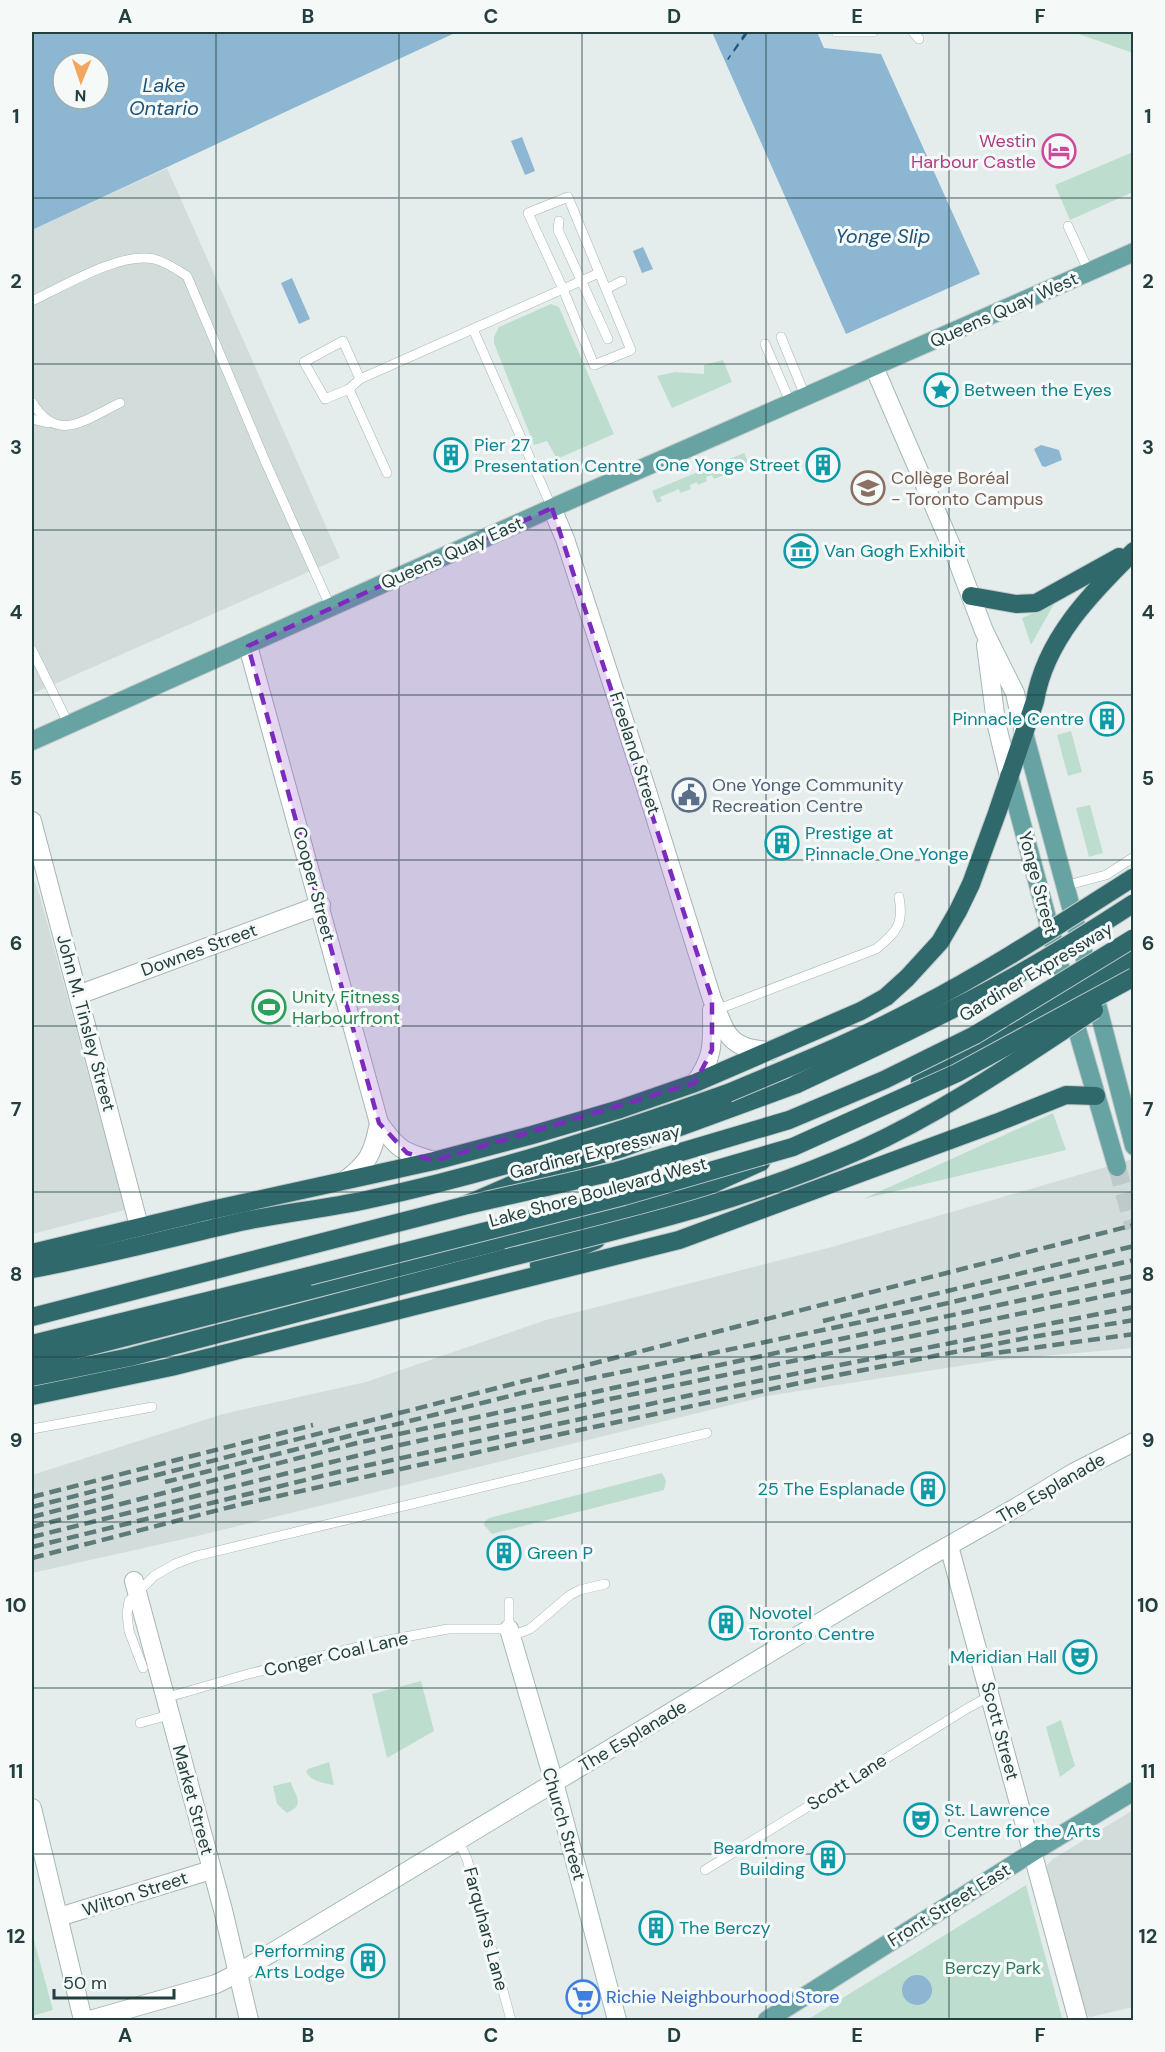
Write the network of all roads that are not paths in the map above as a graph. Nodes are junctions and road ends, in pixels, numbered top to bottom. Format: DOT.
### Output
graph roads {
  1 [pos="836,32"];
  2 [pos="873,32"];
  3 [pos="559,221"];
  4 [pos="1068,226"];
  5 [pos="1134,252"];
  6 [pos="1089,272"];
  7 [pos="599,273"];
  8 [pos="581,280"];
  9 [pos="622,281"];
  10 [pos="563,289"];
  11 [pos="606,289"];
  12 [pos="32,301"];
  13 [pos="473,328"];
  14 [pos="781,338"];
  15 [pos="608,339"];
  16 [pos="765,344"];
  17 [pos="873,367"];
  18 [pos="360,379"];
  19 [pos="349,389"];
  20 [pos="799,401"];
  21 [pos="32,402"];
  22 [pos="120,403"];
  23 [pos="32,419"];
  24 [pos="50,424"];
  25 [pos="387,473"];
  26 [pos="552,508"];
  27 [pos="1134,550"];
  28 [pos="971,596"];
  29 [pos="330,608"];
  30 [pos="984,631"];
  31 [pos="248,646"];
  32 [pos="32,650"];
  33 [pos="69,724"];
  34 [pos="1024,734"];
  35 [pos="32,741"];
  36 [pos="1009,776"];
  37 [pos="32,821"];
  38 [pos="1134,857"];
  39 [pos="1134,877"];
  40 [pos="1064,886"];
  41 [pos="899,897"];
  42 [pos="1134,903"];
  43 [pos="321,905"];
  44 [pos="1134,938"];
  45 [pos="1134,959"];
  46 [pos="1134,977"];
  47 [pos="1134,984"];
  48 [pos="1092,985"];
  49 [pos="78,995"];
  50 [pos="1069,998"];
  51 [pos="714,1004"];
  52 [pos="770,1052"];
  53 [pos="695,1083"];
  54 [pos="1096,1096"];
  55 [pos="379,1123"];
  56 [pos="1134,1146"];
  57 [pos="434,1161"];
  58 [pos="1117,1167"];
  59 [pos="344,1181"];
  60 [pos="698,1191"];
  61 [pos="463,1206"];
  62 [pos="139,1226"];
  63 [pos="32,1253"];
  64 [pos="88,1258"];
  65 [pos="32,1269"];
  66 [pos="32,1278"];
  67 [pos="471,1292"];
  68 [pos="32,1317"];
  69 [pos="32,1344"];
  70 [pos="32,1361"];
  71 [pos="32,1377"];
  72 [pos="32,1396"];
  73 [pos="152,1407"];
  74 [pos="32,1429"];
  75 [pos="707,1433"];
  76 [pos="1134,1442"];
  77 [pos="949,1546"];
  78 [pos="605,1584"];
  79 [pos="136,1587"];
  80 [pos="509,1602"];
  81 [pos="510,1632"];
  82 [pos="143,1668"];
  83 [pos="990,1696"];
  84 [pos="167,1706"];
  85 [pos="140,1723"];
  86 [pos="554,1782"];
  87 [pos="1134,1791"];
  88 [pos="32,1808"];
  89 [pos="458,1840"];
  90 [pos="1033,1852"];
  91 [pos="211,1870"];
  92 [pos="705,1870"];
  93 [pos="59,1917"];
  94 [pos="238,1972"];
  95 [pos="83,2020"];
  96 [pos="90,2020"];
  97 [pos="249,2020"];
  98 [pos="511,2020"];
  99 [pos="617,2020"];
  100 [pos="767,2020"];
  101 [pos="1078,2020"];
  1 -- 2 [label="lane"];
  3 -- 8 [label="lane"];
  4 -- 6 [label="lane"];
  5 -- 6 [label="main road, Queens Quay West"];
  6 -- 17 [label="main road, Queens Quay West"];
  7 -- 8 [label="lane"];
  7 -- 10 [label="lane"];
  7 -- 11 [label="lane"];
  8 -- 10 [label="lane"];
  8 -- 15 [label="lane"];
  9 -- 11 [label="lane"];
  10 -- 11 [label="lane"];
  10 -- 13 [label="lane"];
  12 -- 29 [label="lane"];
  13 -- 18 [label="lane"];
  13 -- 26 [label="lane"];
  14 -- 20 [label="lane"];
  16 -- 20 [label="lane"];
  17 -- 20 [label="main road, Queens Quay East"];
  17 -- 28 [label="street, Yonge Street"];
  18 -- 19 [label="lane"];
  18 -- 19 [label="lane"];
  19 -- 25 [label="lane"];
  20 -- 26 [label="main road, Queens Quay East"];
  21 -- 24 [label="lane"];
  22 -- 24 [label="lane"];
  23 -- 24 [label="lane"];
  26 -- 29 [label="main road, Queens Quay East"];
  26 -- 51 [label="street, Freeland Street"];
  27 -- 28 [label="highway"];
  27 -- 34 [label="highway"];
  28 -- 30 [label="street, Yonge Street"];
  29 -- 31 [label="main road, Queens Quay East"];
  30 -- 34 [label="street, Yonge Street"];
  30 -- 36 [label="street, Yonge Street"];
  31 -- 33 [label="main road, Queens Quay East"];
  31 -- 43 [label="street, Cooper Street"];
  32 -- 33 [label="lane"];
  33 -- 35 [label="main road, Queens Quay East"];
  34 -- 36 [label="highway"];
  34 -- 40 [label="main road, Yonge Street"];
  36 -- 50 [label="main road, Yonge Street"];
  36 -- 52 [label="highway"];
  37 -- 49 [label="street, John M. Tinsley Street"];
  38 -- 40 [label="lane"];
  39 -- 64 [label="highway, bridge"];
  40 -- 48 [label="main road, Yonge Street"];
  41 -- 51 [label="lane"];
  42 -- 61 [label="highway, bridge"];
  43 -- 49 [label="street, Downes Street"];
  43 -- 55 [label="street, Cooper Street"];
  44 -- 61 [label="highway, Gardiner Expressway, bridge"];
  45 -- 48 [label="highway, Lake Shore Boulevard West"];
  46 -- 69 [label="highway, bridge"];
  47 -- 71 [label="highway, bridge"];
  48 -- 50 [label="highway, Lake Shore Boulevard West"];
  48 -- 56 [label="main road, Yonge Street"];
  49 -- 62 [label="street, John M. Tinsley Street"];
  50 -- 54 [label="main road, Yonge Street"];
  50 -- 60 [label="highway, Lake Shore Boulevard West"];
  51 -- 52 [label="street, Freeland Street"];
  51 -- 53 [label="street, Freeland Street"];
  52 -- 53 [label="highway"];
  53 -- 57 [label="highway"];
  54 -- 58 [label="main road, Yonge Street"];
  54 -- 67 [label="highway"];
  55 -- 57 [label="street, Cooper Street"];
  55 -- 59 [label="street"];
  57 -- 59 [label="highway"];
  59 -- 62 [label="highway"];
  60 -- 67 [label="highway"];
  60 -- 70 [label="highway, Lake Shore Boulevard West"];
  61 -- 68 [label="highway, Gardiner Expressway"];
  62 -- 63 [label="highway"];
  64 -- 65 [label="highway"];
  64 -- 66 [label="highway"];
  67 -- 72 [label="highway"];
  73 -- 74 [label="lane"];
  75 -- 79 [label="lane"];
  76 -- 77 [label="street, The Esplanade"];
  77 -- 83 [label="street, Scott Street"];
  77 -- 86 [label="street, The Esplanade"];
  78 -- 81 [label="lane"];
  79 -- 82 [label="lane"];
  79 -- 84 [label="street, Market Street"];
  80 -- 81 [label="lane"];
  81 -- 84 [label="lane, Conger Coal Lane"];
  81 -- 86 [label="street, Church Street"];
  83 -- 90 [label="street, Scott Street"];
  83 -- 92 [label="lane, Scott Lane"];
  84 -- 85 [label="lane, Conger Coal Lane"];
  84 -- 91 [label="street, Market Street"];
  86 -- 89 [label="street, The Esplanade"];
  86 -- 99 [label="street, Church Street"];
  87 -- 90 [label="main road, Front Street East"];
  88 -- 93 [label="street"];
  89 -- 94 [label="street, The Esplanade"];
  89 -- 98 [label="lane, Farquhars Lane"];
  90 -- 100 [label="main road, Front Street East"];
  90 -- 101 [label="street, Scott Street"];
  91 -- 93 [label="street, Wilton Street"];
  91 -- 94 [label="street, Market Street"];
  93 -- 95 [label="street"];
  94 -- 96 [label="street, The Esplanade"];
  94 -- 97 [label="street, Market Street"];
}
